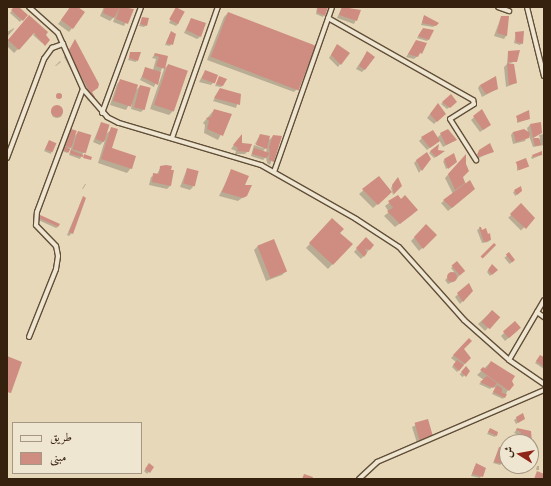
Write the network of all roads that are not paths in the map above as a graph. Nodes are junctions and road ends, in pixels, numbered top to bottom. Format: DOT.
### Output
graph roads {
  1 [pos="29,7"];
  2 [pos="141,7"];
  3 [pos="218,7"];
  4 [pos="332,7"];
  5 [pos="498,7"];
  6 [pos="527,7"];
  7 [pos="509,11"];
  8 [pos="328,18"];
  9 [pos="63,44"];
  10 [pos="544,73"];
  11 [pos="83,89"];
  12 [pos="102,113"];
  13 [pos="172,138"];
  14 [pos="7,158"];
  15 [pos="476,160"];
  16 [pos="274,172"];
  17 [pos="544,300"];
  18 [pos="536,312"];
  19 [pos="544,317"];
  20 [pos="30,337"];
  21 [pos="509,360"];
  22 [pos="544,384"];
  23 [pos="544,390"];
  24 [pos="359,479"];
  1 -- 9 [label="street"];
  2 -- 12 [label="street"];
  3 -- 13 [label="street"];
  4 -- 8 [label="street"];
  5 -- 7 [label="street"];
  6 -- 10 [label="street"];
  8 -- 15 [label="street"];
  8 -- 16 [label="street"];
  9 -- 11 [label="street"];
  9 -- 14 [label="street"];
  11 -- 12 [label="street"];
  11 -- 20 [label="street"];
  12 -- 13 [label="street"];
  13 -- 16 [label="street"];
  16 -- 21 [label="street"];
  17 -- 18 [label="street"];
  18 -- 19 [label="street"];
  18 -- 21 [label="street"];
  21 -- 22 [label="street"];
  23 -- 24 [label="street"];
}
